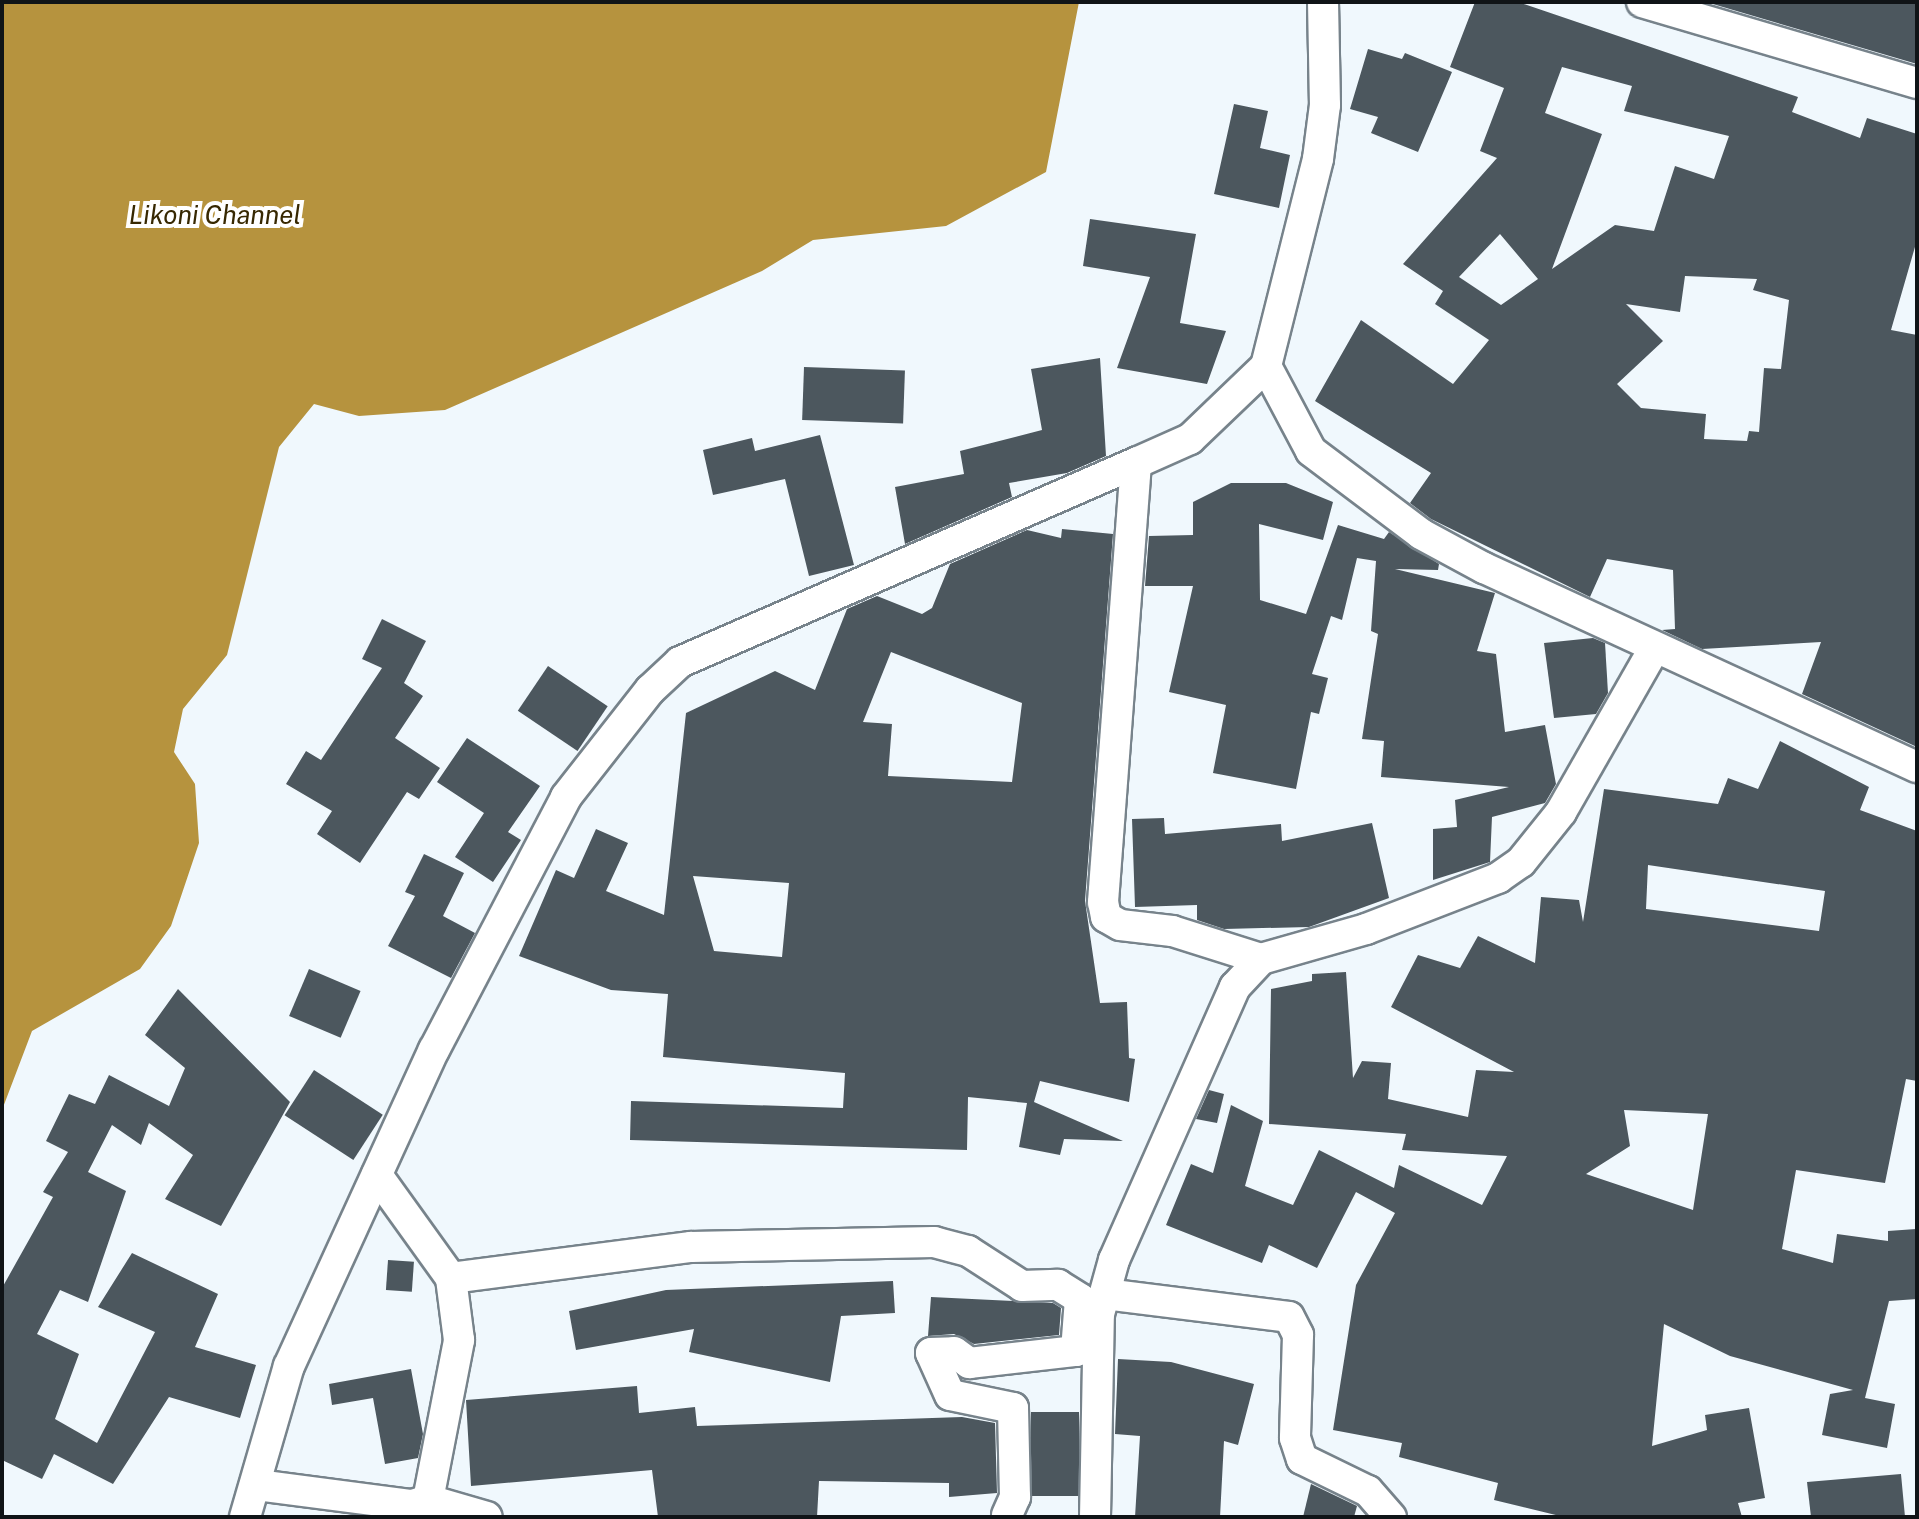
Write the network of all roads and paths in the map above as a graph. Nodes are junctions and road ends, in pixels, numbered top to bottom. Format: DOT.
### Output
graph roads {
  1 [pos="1323,2"];
  2 [pos="1642,2"];
  3 [pos="1917,83"];
  4 [pos="1266,366"];
  5 [pos="1136,463"];
  6 [pos="1653,651"];
  7 [pos="1917,767"];
  8 [pos="1261,959"];
  9 [pos="377,1175"];
  10 [pos="451,1278"];
  11 [pos="1105,1294"];
  12 [pos="1088,1343"];
  13 [pos="257,1485"];
  14 [pos="428,1500"];
  15 [pos="1007,1515"];
  16 [pos="245,1517"];
  17 [pos="487,1517"];
  18 [pos="1095,1517"];
  19 [pos="1391,1517"];
  1 -- 4 [label="street"];
  2 -- 3 [label="street"];
  4 -- 5 [label="street"];
  4 -- 6 [label="street"];
  5 -- 8 [label="street"];
  5 -- 9 [label="street"];
  6 -- 7 [label="street"];
  6 -- 8 [label="street"];
  8 -- 11 [label="street"];
  9 -- 10 [label="street"];
  9 -- 13 [label="street"];
  10 -- 12 [label="street"];
  10 -- 14 [label="street"];
  11 -- 12 [label="street"];
  11 -- 19 [label="street"];
  12 -- 15 [label="street"];
  12 -- 18 [label="street"];
  13 -- 14 [label="street"];
  13 -- 16 [label="street"];
  14 -- 17 [label="street"];
}
